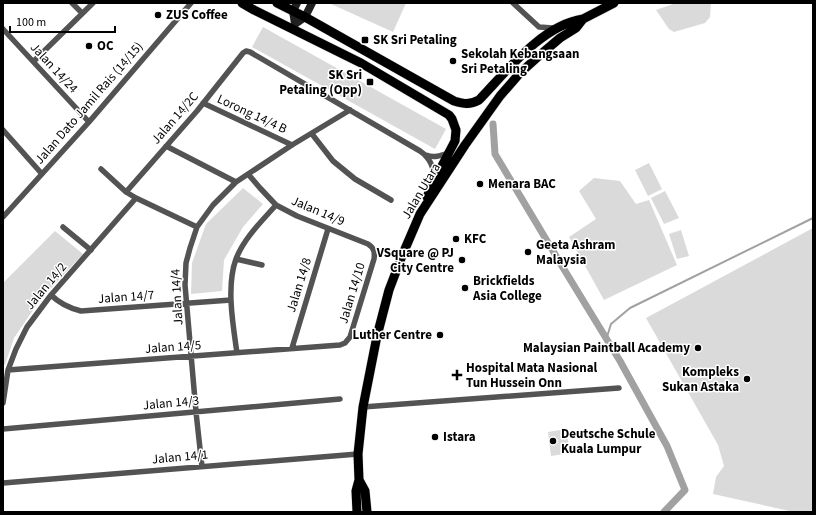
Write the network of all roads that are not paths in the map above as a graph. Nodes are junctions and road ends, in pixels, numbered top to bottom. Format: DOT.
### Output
graph roads {
  1 [pos="72,3"];
  2 [pos="93,3"];
  3 [pos="191,3"];
  4 [pos="242,3"];
  5 [pos="248,3"];
  6 [pos="277,3"];
  7 [pos="312,3"];
  8 [pos="514,3"];
  9 [pos="614,3"];
  10 [pos="295,7"];
  11 [pos="82,13"];
  12 [pos="305,17"];
  13 [pos="583,19"];
  14 [pos="295,24"];
  15 [pos="556,28"];
  16 [pos="3,29"];
  17 [pos="34,61"];
  18 [pos="360,63"];
  19 [pos="203,103"];
  20 [pos="350,110"];
  21 [pos="89,122"];
  22 [pos="3,130"];
  23 [pos="312,134"];
  24 [pos="292,145"];
  25 [pos="166,146"];
  26 [pos="450,152"];
  27 [pos="424,154"];
  28 [pos="101,169"];
  29 [pos="42,174"];
  30 [pos="248,174"];
  31 [pos="236,182"];
  32 [pos="433,183"];
  33 [pos="126,192"];
  34 [pos="136,198"];
  35 [pos="390,200"];
  36 [pos="276,204"];
  37 [pos="420,214"];
  38 [pos="3,218"];
  39 [pos="63,226"];
  40 [pos="197,227"];
  41 [pos="328,229"];
  42 [pos="368,244"];
  43 [pos="91,250"];
  44 [pos="236,259"];
  45 [pos="262,265"];
  46 [pos="51,295"];
  47 [pos="231,300"];
  48 [pos="188,304"];
  49 [pos="340,345"];
  50 [pos="292,348"];
  51 [pos="237,353"];
  52 [pos="191,357"];
  53 [pos="8,370"];
  54 [pos="619,388"];
  55 [pos="340,399"];
  56 [pos="3,403"];
  57 [pos="363,407"];
  58 [pos="196,412"];
  59 [pos="3,429"];
  60 [pos="358,454"];
  61 [pos="202,467"];
  62 [pos="359,480"];
  63 [pos="3,483"];
  64 [pos="356,512"];
  65 [pos="366,512"];
  1 -- 11 [label="street"];
  2 -- 11 [label="street"];
  3 -- 21 [label="street, Jalan Dato Jamil Rais (14/15)"];
  4 -- 18 [label="main road"];
  5 -- 14 [label="main road"];
  6 -- 10 [label="main road"];
  7 -- 12 [label="main road"];
  8 -- 15 [label="street"];
  9 -- 13 [label="main road, Jalan Utara"];
  10 -- 12 [label="main road"];
  10 -- 14 [label="main road"];
  11 -- 17 [label="street"];
  12 -- 14 [label="main road"];
  12 -- 15 [label="main road"];
  13 -- 15 [label="main road"];
  13 -- 37 [label="main road, Jalan Utara"];
  14 -- 18 [label="main road"];
  16 -- 17 [label="street, Jalan 14/24"];
  17 -- 21 [label="street, Jalan 14/24"];
  18 -- 26 [label="main road"];
  19 -- 20 [label="street, Jalan 14/2C"];
  19 -- 24 [label="street, Lorong 14/4 B"];
  19 -- 25 [label="street, Jalan 14/2C"];
  20 -- 23 [label="street, Jalan 14/4"];
  20 -- 27 [label="street"];
  21 -- 29 [label="street, Jalan Dato Jamil Rais (14/15)"];
  22 -- 29 [label="street"];
  23 -- 24 [label="street, Jalan 14/4"];
  23 -- 35 [label="street"];
  24 -- 30 [label="street, Jalan 14/4"];
  25 -- 31 [label="street"];
  25 -- 33 [label="street, Jalan 14/2C"];
  26 -- 27 [label="street"];
  26 -- 32 [label="main road"];
  27 -- 32 [label="street"];
  28 -- 33 [label="street"];
  29 -- 38 [label="street, Jalan Dato Jamil Rais (14/15)"];
  30 -- 31 [label="street, Jalan 14/4"];
  30 -- 36 [label="street, Jalan 14/9"];
  31 -- 40 [label="street, Jalan 14/4"];
  32 -- 37 [label="main road"];
  33 -- 34 [label="street"];
  34 -- 40 [label="street"];
  34 -- 43 [label="street, Jalan 14/2"];
  36 -- 41 [label="street, Jalan 14/9"];
  36 -- 44 [label="street"];
  37 -- 57 [label="main road, Jalan Utara"];
  39 -- 43 [label="street"];
  40 -- 48 [label="street, Jalan 14/4"];
  41 -- 42 [label="street, Jalan 14/9"];
  41 -- 50 [label="street, Jalan 14/8"];
  42 -- 49 [label="street, Jalan 14/10"];
  43 -- 46 [label="street, Jalan 14/2"];
  44 -- 45 [label="street"];
  44 -- 47 [label="street"];
  46 -- 48 [label="street, Jalan 14/7"];
  46 -- 53 [label="street, Jalan 14/2"];
  47 -- 48 [label="street, Jalan 14/7"];
  47 -- 51 [label="street"];
  48 -- 52 [label="street, Jalan 14/4"];
  49 -- 50 [label="street, Jalan 14/5"];
  50 -- 51 [label="street, Jalan 14/5"];
  51 -- 52 [label="street, Jalan 14/5"];
  52 -- 53 [label="street, Jalan 14/5"];
  52 -- 58 [label="street, Jalan 14/4"];
  53 -- 56 [label="street, Jalan 14/2"];
  54 -- 57 [label="street"];
  55 -- 58 [label="street, Jalan 14/3"];
  57 -- 60 [label="main road, Jalan Utara"];
  58 -- 59 [label="street, Jalan 14/3"];
  58 -- 61 [label="street, Jalan 14/4"];
  60 -- 61 [label="street, Jalan 14/1"];
  60 -- 62 [label="main road, Jalan Utara"];
  61 -- 63 [label="street, Jalan 14/1"];
  62 -- 64 [label="main road, Jalan Utara"];
  62 -- 65 [label="main road, Jalan Utara"];
}
